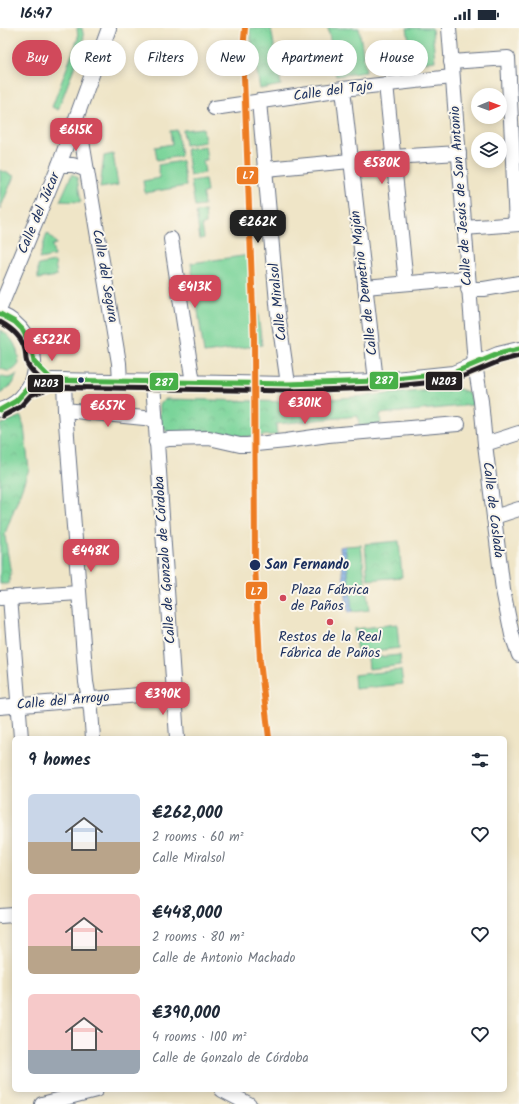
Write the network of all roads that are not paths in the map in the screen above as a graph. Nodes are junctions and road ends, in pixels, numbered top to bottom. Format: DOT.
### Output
graph roads {
  1 [pos="109,28"];
  2 [pos="449,28"];
  3 [pos="451,62"];
  4 [pos="452,77"];
  5 [pos="386,84"];
  6 [pos="343,89"];
  7 [pos="259,101"];
  8 [pos="214,108"];
  9 [pos="70,137"];
  10 [pos="459,153"];
  11 [pos="392,157"];
  12 [pos="350,161"];
  13 [pos="59,165"];
  14 [pos="266,169"];
  15 [pos="87,170"];
  16 [pos="516,171"];
  17 [pos="518,224"];
  18 [pos="464,228"];
  19 [pos="172,239"];
  20 [pos="468,283"];
  21 [pos="519,283"];
  22 [pos="406,284"];
  23 [pos="365,287"];
  24 [pos="0,308"];
  25 [pos="0,314"];
  26 [pos="519,349"];
  27 [pos="34,362"];
  28 [pos="475,364"];
  29 [pos="58,380"];
  30 [pos="376,381"];
  31 [pos="120,382"];
  32 [pos="153,383"];
  33 [pos="193,383"];
  34 [pos="288,384"];
  35 [pos="27,389"];
  36 [pos="0,410"];
  37 [pos="65,410"];
  38 [pos="154,419"];
  39 [pos="458,424"];
  40 [pos="519,433"];
  41 [pos="156,442"];
  42 [pos="485,444"];
  43 [pos="519,510"];
  44 [pos="494,518"];
  45 [pos="79,593"];
  46 [pos="5,598"];
  47 [pos="519,655"];
  48 [pos="174,692"];
  49 [pos="88,699"];
  50 [pos="18,705"];
  51 [pos="0,707"];
  52 [pos="22,736"];
  53 [pos="93,736"];
  54 [pos="178,736"];
  55 [pos="12,915"];
  56 [pos="0,916"];
  57 [pos="91,1092"];
  58 [pos="226,1092"];
  59 [pos="48,1099"];
  60 [pos="72,1100"];
  61 [pos="249,1104"];
  1 -- 9 [label="street, Calle del Júcar"];
  2 -- 3 [label="street, Calle de Jesús de San Antonio"];
  3 -- 4 [label="street, Calle de Jesús de San Antonio"];
  3 -- 16 [label="street"];
  4 -- 5 [label="street, Calle del Tajo"];
  4 -- 10 [label="street, Calle de Jesús de San Antonio"];
  5 -- 6 [label="street, Calle del Tajo"];
  5 -- 11 [label="street"];
  6 -- 7 [label="street, Calle del Tajo"];
  6 -- 12 [label="street, Calle de Demetrio Maján"];
  7 -- 8 [label="street, Calle del Tajo"];
  7 -- 14 [label="street, Calle Miralsol"];
  9 -- 13 [label="street, Calle del Júcar"];
  9 -- 15 [label="street, Calle del Segura"];
  10 -- 11 [label="street"];
  10 -- 18 [label="street, Calle de Jesús de San Antonio"];
  11 -- 12 [label="street"];
  11 -- 22 [label="street"];
  12 -- 14 [label="street"];
  12 -- 23 [label="street, Calle de Demetrio Maján"];
  13 -- 15 [label="street"];
  13 -- 24 [label="street, Calle del Júcar"];
  14 -- 34 [label="street, Calle Miralsol"];
  15 -- 31 [label="street, Calle del Segura"];
  16 -- 17 [label="street"];
  17 -- 18 [label="street"];
  18 -- 20 [label="street, Calle de Jesús de San Antonio"];
  19 -- 33 [label="street"];
  20 -- 21 [label="street"];
  20 -- 22 [label="street"];
  20 -- 28 [label="street, Calle de Jesús de San Antonio"];
  22 -- 23 [label="street"];
  23 -- 30 [label="street, Calle de Demetrio Maján"];
  25 -- 27 [label="street"];
  26 -- 28 [label="street"];
  27 -- 29 [label="street"];
  27 -- 35 [label="street"];
  28 -- 30 [label="street"];
  28 -- 42 [label="street, Calle de Coslada"];
  29 -- 31 [label="street"];
  29 -- 35 [label="street"];
  29 -- 37 [label="street"];
  30 -- 34 [label="street"];
  31 -- 32 [label="street"];
  32 -- 33 [label="street"];
  32 -- 38 [label="street, Calle de Gonzalo de Córdoba"];
  33 -- 34 [label="street"];
  35 -- 36 [label="street"];
  37 -- 38 [label="street"];
  37 -- 45 [label="street"];
  38 -- 41 [label="street, Calle de Gonzalo de Córdoba"];
  39 -- 41 [label="street"];
  40 -- 42 [label="street"];
  41 -- 48 [label="street, Calle de Gonzalo de Córdoba"];
  42 -- 44 [label="street, Calle de Coslada"];
  43 -- 44 [label="street"];
  44 -- 47 [label="street, Calle de Coslada"];
  45 -- 46 [label="street"];
  45 -- 49 [label="street"];
  46 -- 50 [label="street"];
  48 -- 49 [label="street, Calle del Arroyo"];
  48 -- 54 [label="street, Calle de Gonzalo de Córdoba"];
  49 -- 50 [label="street, Calle del Arroyo"];
  49 -- 53 [label="street"];
  50 -- 51 [label="street, Calle del Arroyo"];
  50 -- 52 [label="street"];
  55 -- 56 [label="street"];
  57 -- 60 [label="street"];
  58 -- 61 [label="street"];
  59 -- 60 [label="street"];
}
